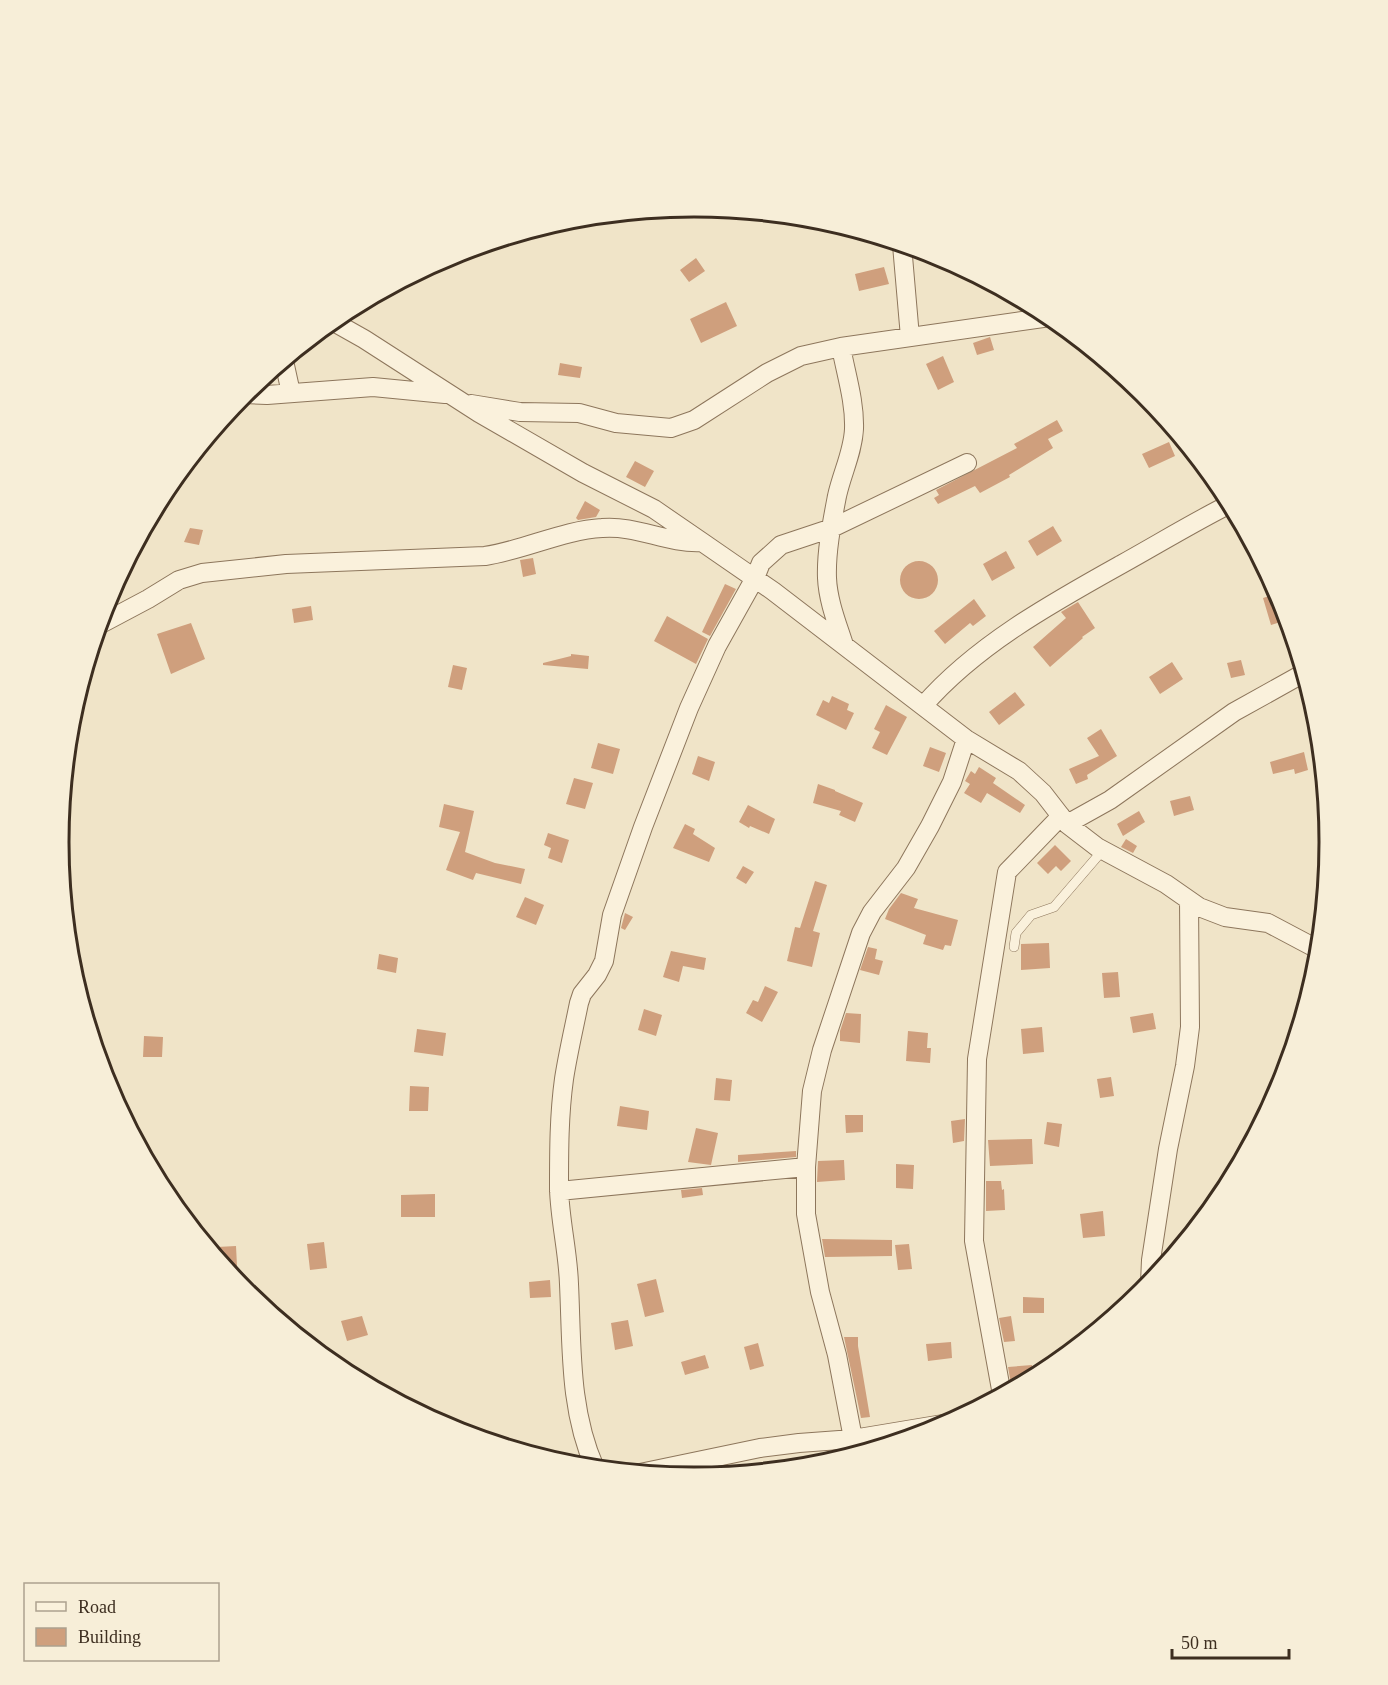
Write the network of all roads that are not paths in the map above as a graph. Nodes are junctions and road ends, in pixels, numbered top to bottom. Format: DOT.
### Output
graph roads {
  1 [pos="903,254"];
  2 [pos="1035,319"];
  3 [pos="342,327"];
  4 [pos="910,337"];
  5 [pos="841,347"];
  6 [pos="286,370"];
  7 [pos="291,393"];
  8 [pos="260,394"];
  9 [pos="457,399"];
  10 [pos="967,463"];
  11 [pos="1222,508"];
  12 [pos="832,528"];
  13 [pos="702,542"];
  14 [pos="754,578"];
  15 [pos="111,618"];
  16 [pos="844,645"];
  17 [pos="1297,677"];
  18 [pos="923,706"];
  19 [pos="966,739"];
  20 [pos="1064,820"];
  21 [pos="1103,850"];
  22 [pos="1190,900"];
  23 [pos="1310,945"];
  24 [pos="1014,947"];
  25 [pos="806,1167"];
  26 [pos="559,1191"];
  27 [pos="1151,1269"];
  28 [pos="1001,1387"];
  29 [pos="851,1447"];
  30 [pos="855,1447"];
  31 [pos="592,1459"];
  32 [pos="670,1467"];
  1 -- 4 [label="street"];
  2 -- 4 [label="street"];
  3 -- 9 [label="street"];
  4 -- 5 [label="street"];
  5 -- 9 [label="street"];
  5 -- 12 [label="street"];
  6 -- 7 [label="street"];
  7 -- 8 [label="street"];
  7 -- 9 [label="street"];
  9 -- 13 [label="street"];
  10 -- 12 [label="street"];
  11 -- 18 [label="street"];
  12 -- 14 [label="street"];
  12 -- 16 [label="street"];
  13 -- 14 [label="street"];
  13 -- 15 [label="street"];
  14 -- 16 [label="street"];
  14 -- 26 [label="street"];
  16 -- 18 [label="street"];
  17 -- 20 [label="street"];
  18 -- 19 [label="street"];
  19 -- 20 [label="street"];
  19 -- 25 [label="street"];
  20 -- 21 [label="street"];
  20 -- 28 [label="street"];
  21 -- 22 [label="street"];
  21 -- 24 [label="lane"];
  22 -- 23 [label="street"];
  22 -- 27 [label="street"];
  25 -- 26 [label="street"];
  25 -- 30 [label="street"];
  26 -- 31 [label="street"];
  29 -- 32 [label="street"];
}
